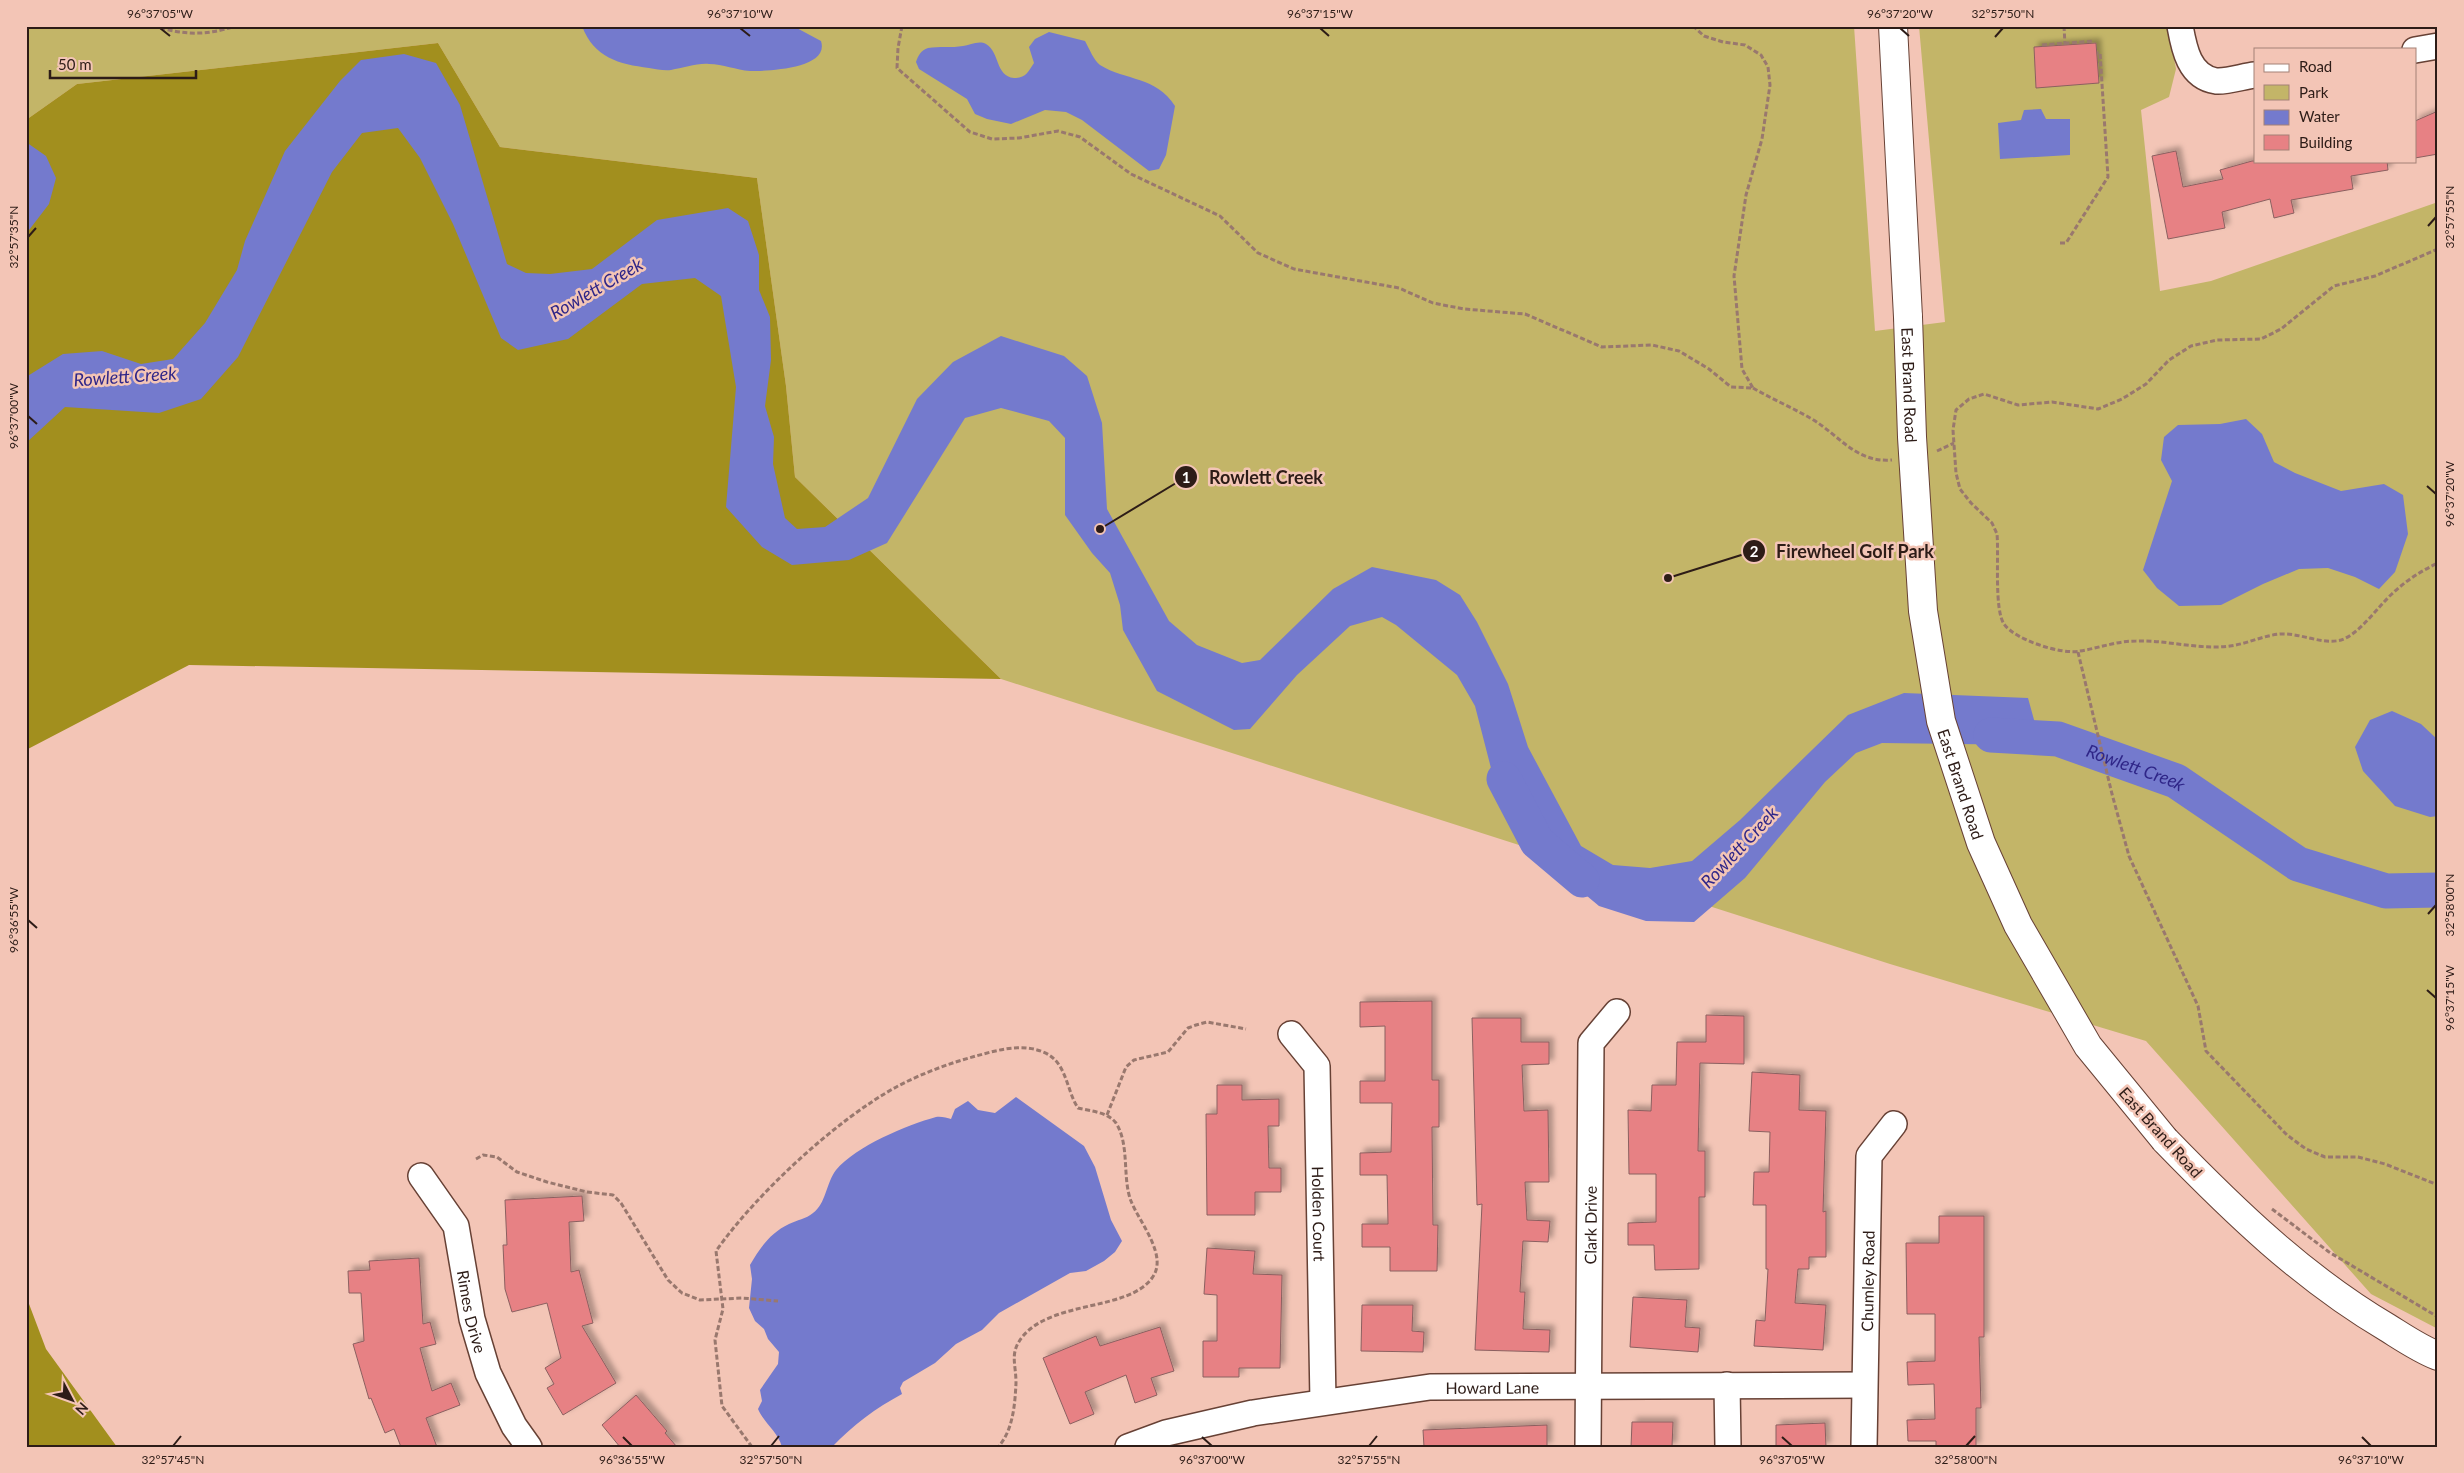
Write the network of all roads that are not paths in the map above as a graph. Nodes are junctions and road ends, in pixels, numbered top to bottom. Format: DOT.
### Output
graph roads {
  1 [pos="1893,26"];
  2 [pos="2180,26"];
  3 [pos="2438,46"];
  4 [pos="2416,50"];
  5 [pos="2254,75"];
  6 [pos="1616,1012"];
  7 [pos="1291,1034"];
  8 [pos="1894,1124"];
  9 [pos="421,1176"];
  10 [pos="2438,1356"];
  11 [pos="1727,1385"];
  12 [pos="1864,1385"];
  13 [pos="1587,1386"];
  14 [pos="1323,1402"];
  15 [pos="529,1447"];
  16 [pos="1128,1447"];
  17 [pos="1588,1447"];
  18 [pos="1728,1447"];
  19 [pos="1864,1447"];
  1 -- 10 [label="main road, East Brand Road, bridge"];
  2 -- 5 [label="street"];
  3 -- 4 [label="street"];
  6 -- 13 [label="street, Clark Drive"];
  7 -- 14 [label="street, Holden Court"];
  8 -- 12 [label="street, Chumley Road"];
  9 -- 15 [label="street, Rimes Drive"];
  11 -- 12 [label="street, Howard Lane"];
  11 -- 13 [label="street, Howard Lane"];
  11 -- 18 [label="street"];
  12 -- 19 [label="street, Chumley Road"];
  13 -- 14 [label="street, Howard Lane"];
  13 -- 17 [label="street, Clark Drive"];
  14 -- 16 [label="street, Howard Lane"];
}
